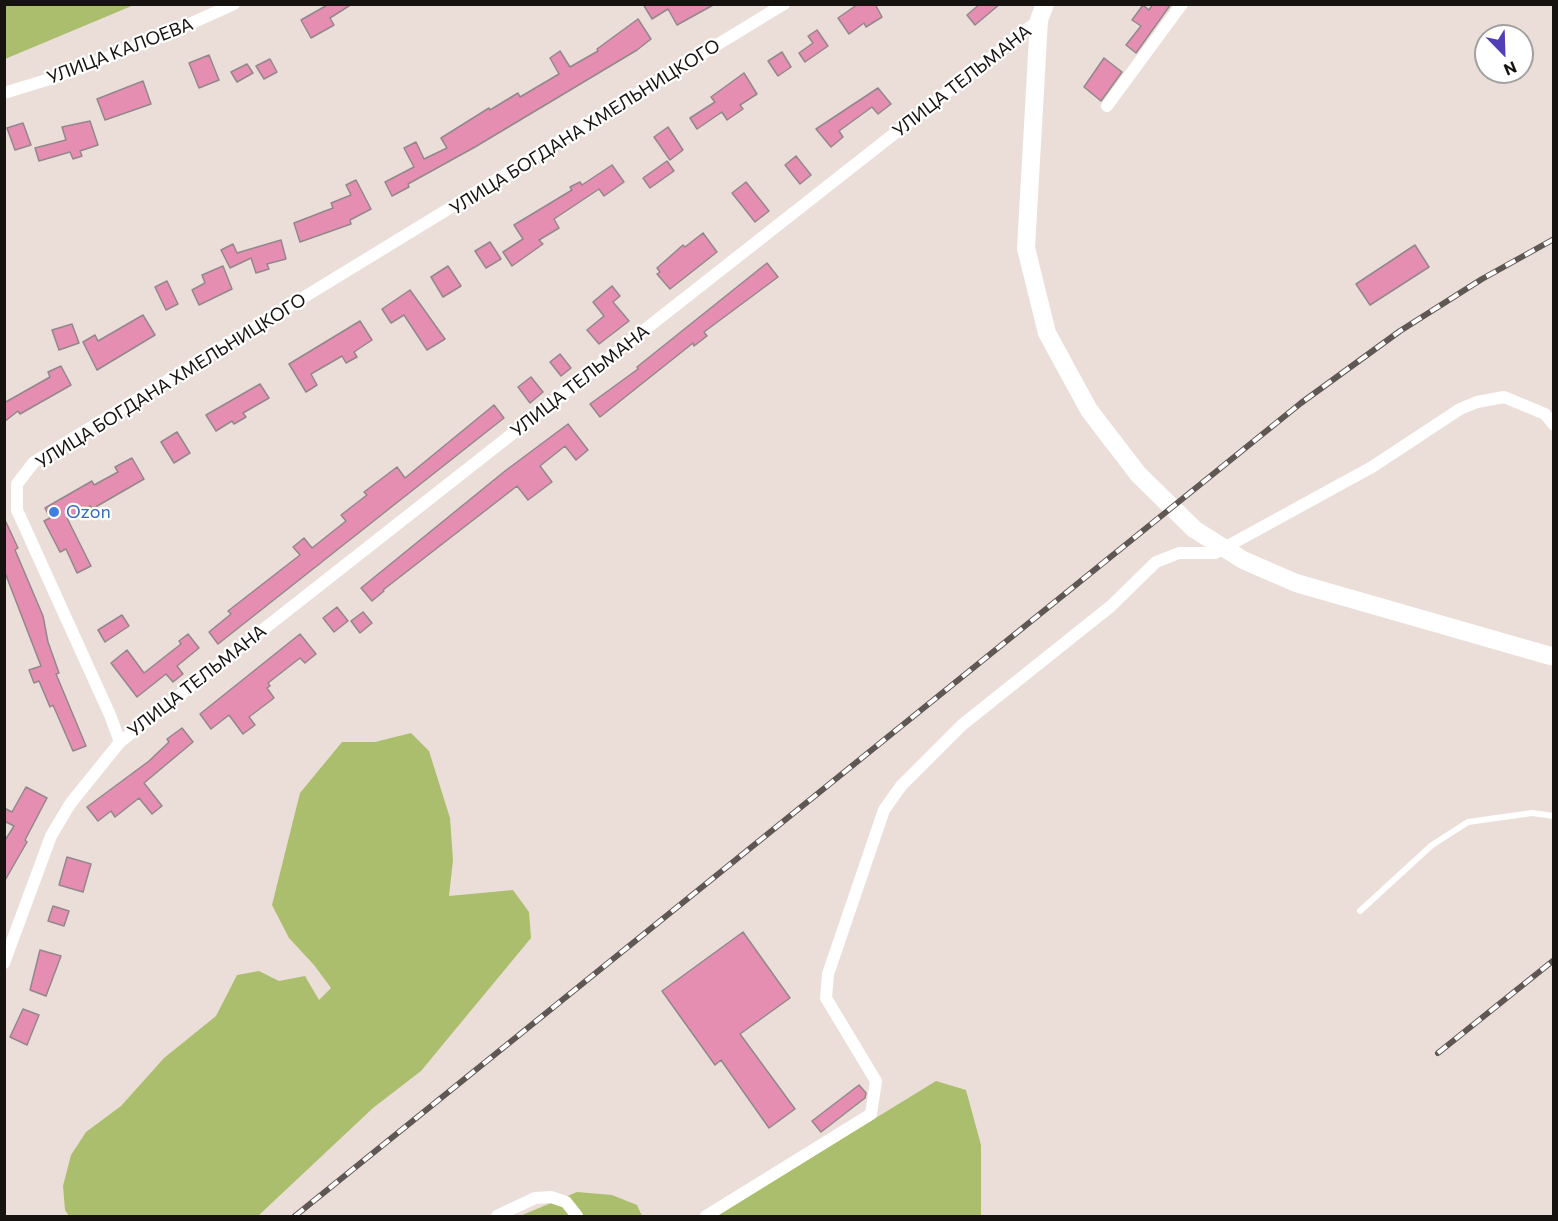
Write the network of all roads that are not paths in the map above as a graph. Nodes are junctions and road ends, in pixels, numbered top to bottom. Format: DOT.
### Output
graph roads {
  1 [pos="234,4"];
  2 [pos="784,4"];
  3 [pos="1182,4"];
  4 [pos="1042,12"];
  5 [pos="4,93"];
  6 [pos="1107,106"];
  7 [pos="1554,425"];
  8 [pos="1554,657"];
  9 [pos="120,742"];
  10 [pos="1554,816"];
  11 [pos="1360,911"];
  12 [pos="4,963"];
  13 [pos="496,1216"];
  14 [pos="577,1216"];
  15 [pos="706,1216"];
  1 -- 5 [label="street, УЛИЦА КАЛОЕВА"];
  2 -- 9 [label="street, УЛИЦА БОГДАНА ХМЕЛЬНИЦКОГО"];
  3 -- 6 [label="street"];
  4 -- 8 [label="street"];
  4 -- 9 [label="street, УЛИЦА ТЕЛЬМАНА"];
  7 -- 15 [label="street"];
  9 -- 12 [label="street"];
  10 -- 11 [label="lane"];
  13 -- 14 [label="street"];
}
